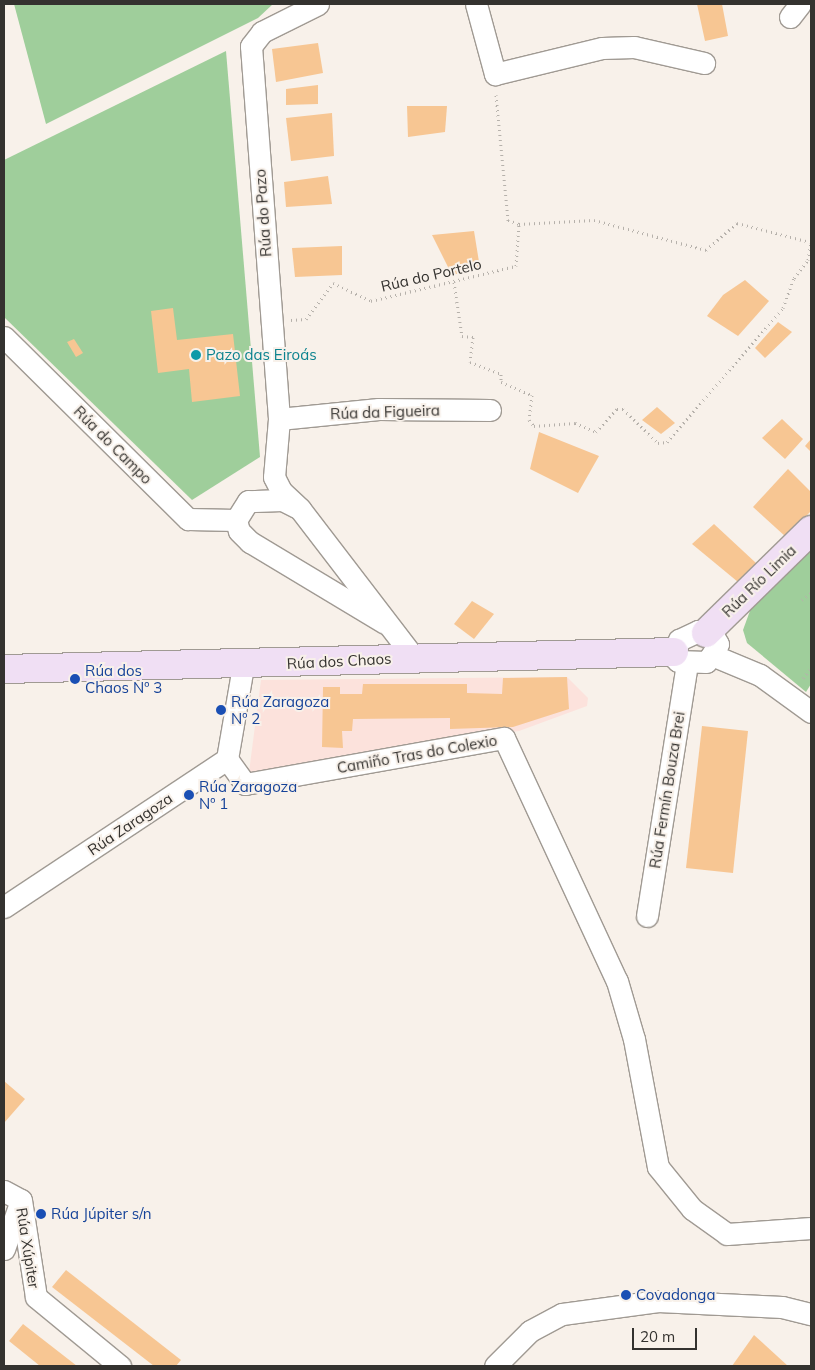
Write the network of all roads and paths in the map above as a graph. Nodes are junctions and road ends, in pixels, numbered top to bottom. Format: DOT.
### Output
graph roads {
  1 [pos="318,4"];
  2 [pos="476,4"];
  3 [pos="704,63"];
  4 [pos="496,74"];
  5 [pos="519,224"];
  6 [pos="810,241"];
  7 [pos="454,282"];
  8 [pos="271,320"];
  9 [pos="4,337"];
  10 [pos="490,410"];
  11 [pos="279,419"];
  12 [pos="276,460"];
  13 [pos="248,501"];
  14 [pos="300,508"];
  15 [pos="236,520"];
  16 [pos="811,530"];
  17 [pos="811,593"];
  18 [pos="802,600"];
  19 [pos="392,626"];
  20 [pos="709,644"];
  21 [pos="413,656"];
  22 [pos="681,658"];
  23 [pos="243,666"];
  24 [pos="4,668"];
  25 [pos="811,668"];
  26 [pos="804,678"];
  27 [pos="811,712"];
  28 [pos="227,759"];
  29 [pos="4,907"];
  30 [pos="647,916"];
  31 [pos="12,1196"];
  32 [pos="811,1228"];
  33 [pos="4,1249"];
  34 [pos="811,1314"];
  35 [pos="120,1366"];
  36 [pos="495,1366"];
  1 -- 8 [label="street, Rúa do Pazo"];
  2 -- 4 [label="street"];
  3 -- 4 [label="street"];
  4 -- 5 [label="path"];
  5 -- 6 [label="path"];
  5 -- 7 [label="path, Rúa do Portelo"];
  6 -- 7 [label="path"];
  7 -- 8 [label="path, Rúa do Portelo"];
  8 -- 11 [label="street, Rúa do Pazo"];
  9 -- 15 [label="street, Rúa do Campo"];
  10 -- 11 [label="street, Rúa da Figueira"];
  11 -- 12 [label="street, Rúa do Pazo"];
  12 -- 13 [label="street"];
  12 -- 14 [label="street, Rúa do Pazo"];
  13 -- 14 [label="street"];
  13 -- 15 [label="street"];
  14 -- 19 [label="street, Rúa do Pazo"];
  15 -- 19 [label="street, Rúa do Pazo"];
  16 -- 20 [label="street, Rúa Río Limia"];
  17 -- 18 [label="path"];
  19 -- 21 [label="street, Rúa do Pazo"];
  20 -- 22 [label="street"];
  20 -- 22 [label="street"];
  20 -- 27 [label="street"];
  21 -- 22 [label="street, Rúa dos Chaos"];
  21 -- 23 [label="street, Rúa dos Chaos"];
  22 -- 30 [label="street, Rúa Fermín Bouza Brei"];
  23 -- 24 [label="street, Rúa dos Chaos"];
  23 -- 28 [label="street"];
  25 -- 26 [label="path"];
  28 -- 29 [label="street, Rúa Zaragoza"];
  28 -- 32 [label="street, Camiño Tras do Colexio"];
  31 -- 33 [label="street"];
  31 -- 35 [label="street, Rúa Xúpiter"];
  34 -- 36 [label="street"];
}
